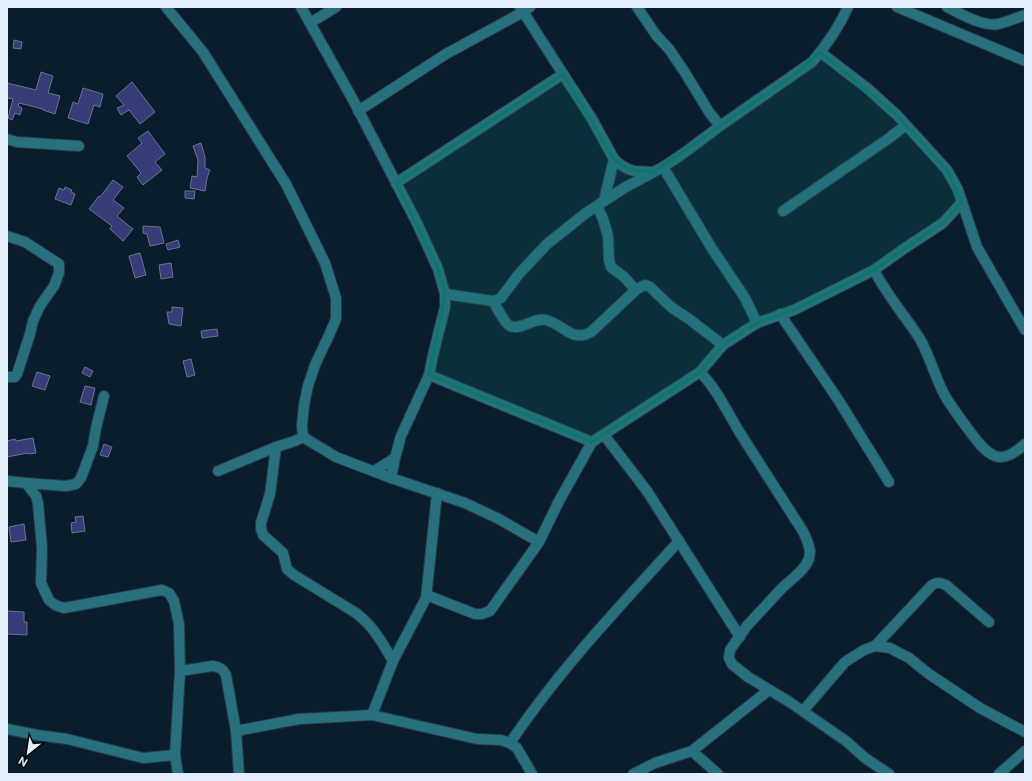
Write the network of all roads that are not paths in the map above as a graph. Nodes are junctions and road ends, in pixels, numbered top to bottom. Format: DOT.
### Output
graph roads {
  1 [pos="166,7"];
  2 [pos="301,7"];
  3 [pos="336,7"];
  4 [pos="637,7"];
  5 [pos="848,7"];
  6 [pos="897,7"];
  7 [pos="948,7"];
  8 [pos="524,9"];
  9 [pos="1025,15"];
  10 [pos="310,23"];
  11 [pos="820,52"];
  12 [pos="1025,61"];
  13 [pos="563,74"];
  14 [pos="358,111"];
  15 [pos="720,126"];
  16 [pos="905,126"];
  17 [pos="7,139"];
  18 [pos="79,146"];
  19 [pos="614,159"];
  20 [pos="663,167"];
  21 [pos="653,172"];
  22 [pos="396,183"];
  23 [pos="962,202"];
  24 [pos="600,204"];
  25 [pos="784,211"];
  26 [pos="7,236"];
  27 [pos="874,270"];
  28 [pos="637,289"];
  29 [pos="445,294"];
  30 [pos="493,301"];
  31 [pos="780,314"];
  32 [pos="757,323"];
  33 [pos="1025,330"];
  34 [pos="723,345"];
  35 [pos="700,372"];
  36 [pos="429,375"];
  37 [pos="7,377"];
  38 [pos="104,396"];
  39 [pos="604,434"];
  40 [pos="303,437"];
  41 [pos="592,442"];
  42 [pos="1025,444"];
  43 [pos="276,447"];
  44 [pos="395,458"];
  45 [pos="374,471"];
  46 [pos="218,472"];
  47 [pos="391,478"];
  48 [pos="7,481"];
  49 [pos="889,482"];
  50 [pos="26,484"];
  51 [pos="437,494"];
  52 [pos="679,541"];
  53 [pos="539,542"];
  54 [pos="426,598"];
  55 [pos="989,622"];
  56 [pos="740,637"];
  57 [pos="875,646"];
  58 [pos="393,661"];
  59 [pos="180,671"];
  60 [pos="769,690"];
  61 [pos="803,711"];
  62 [pos="372,715"];
  63 [pos="7,729"];
  64 [pos="236,731"];
  65 [pos="1025,732"];
  66 [pos="510,743"];
  67 [pos="692,751"];
  68 [pos="1025,751"];
  69 [pos="175,755"];
  70 [pos="178,774"];
  71 [pos="240,774"];
  72 [pos="532,774"];
  73 [pos="633,774"];
  74 [pos="718,774"];
  75 [pos="889,774"];
  76 [pos="999,774"];
  1 -- 40 [label="street"];
  2 -- 10 [label="street"];
  3 -- 10 [label="street"];
  4 -- 15 [label="street"];
  5 -- 11 [label="street"];
  6 -- 12 [label="street"];
  7 -- 9 [label="street"];
  8 -- 13 [label="street"];
  8 -- 14 [label="street"];
  10 -- 14 [label="street"];
  11 -- 15 [label="street"];
  11 -- 16 [label="street"];
  13 -- 19 [label="street"];
  13 -- 22 [label="street"];
  14 -- 22 [label="street"];
  15 -- 20 [label="street"];
  16 -- 23 [label="street"];
  16 -- 25 [label="street"];
  17 -- 18 [label="street"];
  19 -- 21 [label="street"];
  19 -- 24 [label="street"];
  20 -- 21 [label="street"];
  20 -- 32 [label="street"];
  21 -- 24 [label="street"];
  22 -- 29 [label="street"];
  23 -- 27 [label="street"];
  23 -- 33 [label="street"];
  24 -- 28 [label="street"];
  24 -- 30 [label="street"];
  26 -- 37 [label="street"];
  27 -- 31 [label="street"];
  27 -- 42 [label="street"];
  28 -- 30 [label="street"];
  28 -- 34 [label="street"];
  29 -- 30 [label="street"];
  29 -- 36 [label="street"];
  31 -- 32 [label="street"];
  31 -- 49 [label="street"];
  32 -- 34 [label="street"];
  34 -- 35 [label="street"];
  35 -- 39 [label="street"];
  35 -- 56 [label="street"];
  36 -- 41 [label="street"];
  36 -- 44 [label="street"];
  38 -- 50 [label="street"];
  39 -- 41 [label="street"];
  39 -- 52 [label="street"];
  40 -- 43 [label="street"];
  40 -- 45 [label="street"];
  41 -- 53 [label="street"];
  43 -- 46 [label="street"];
  43 -- 58 [label="street"];
  44 -- 45 [label="street"];
  44 -- 47 [label="street"];
  45 -- 47 [label="street"];
  47 -- 51 [label="street"];
  48 -- 50 [label="street"];
  50 -- 59 [label="street"];
  51 -- 53 [label="street"];
  51 -- 54 [label="street"];
  52 -- 56 [label="street"];
  52 -- 66 [label="street"];
  53 -- 54 [label="street"];
  54 -- 58 [label="street"];
  55 -- 57 [label="street"];
  56 -- 60 [label="street"];
  57 -- 61 [label="street"];
  57 -- 65 [label="street"];
  58 -- 62 [label="street"];
  59 -- 64 [label="street"];
  59 -- 69 [label="street"];
  60 -- 61 [label="street"];
  60 -- 67 [label="street"];
  61 -- 75 [label="street"];
  62 -- 64 [label="street"];
  62 -- 66 [label="street"];
  63 -- 69 [label="street"];
  64 -- 71 [label="street"];
  66 -- 72 [label="street"];
  67 -- 73 [label="street"];
  67 -- 74 [label="street"];
  68 -- 76 [label="street"];
  69 -- 70 [label="street"];
}
